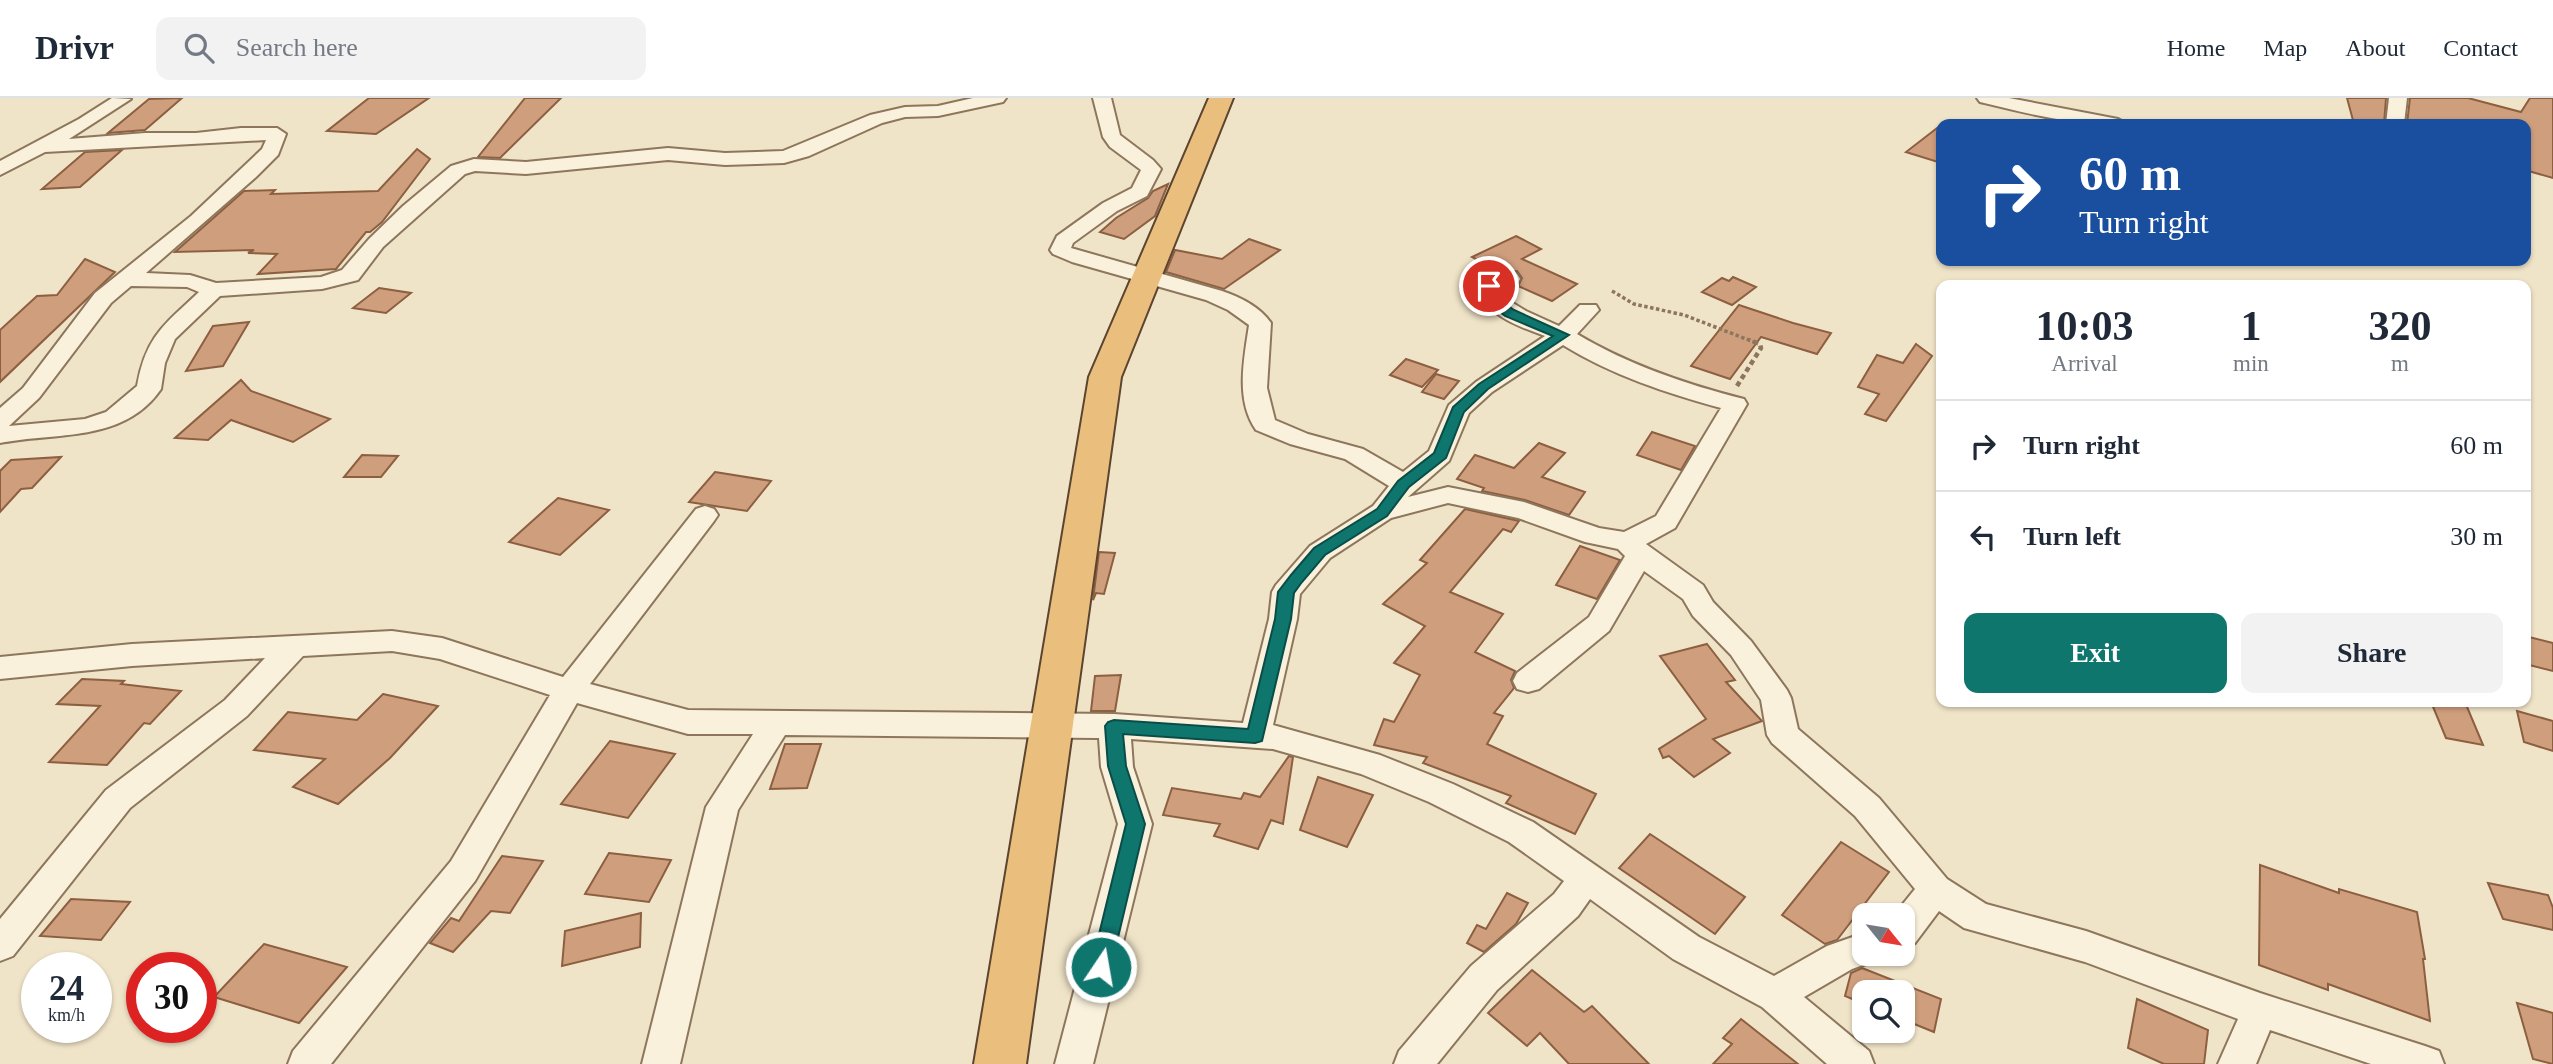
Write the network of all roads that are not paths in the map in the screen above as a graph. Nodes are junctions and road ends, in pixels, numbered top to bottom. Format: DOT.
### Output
graph roads {
  1 [pos="997,98"];
  2 [pos="1101,98"];
  3 [pos="1221,98"];
  4 [pos="1986,98"];
  5 [pos="2398,98"];
  6 [pos="122,99"];
  7 [pos="2086,119"];
  8 [pos="2397,119"];
  9 [pos="40,147"];
  10 [pos="0,169"];
  11 [pos="124,279"];
  12 [pos="1509,279"];
  13 [pos="214,290"];
  14 [pos="1588,310"];
  15 [pos="1563,335"];
  16 [pos="0,421"];
  17 [pos="0,435"];
  18 [pos="1404,484"];
  19 [pos="1382,512"];
  20 [pos="705,515"];
  21 [pos="1633,548"];
  22 [pos="297,644"];
  23 [pos="0,668"];
  24 [pos="1528,681"];
  25 [pos="569,690"];
  26 [pos="776,724"];
  27 [pos="1114,726"];
  28 [pos="1255,736"];
  29 [pos="1586,878"];
  30 [pos="1935,890"];
  31 [pos="1915,915"];
  32 [pos="0,945"];
  33 [pos="1852,953"];
  34 [pos="1775,995"];
  35 [pos="2260,1010"];
  36 [pos="307,1064"];
  37 [pos="661,1064"];
  38 [pos="1000,1064"];
  39 [pos="1074,1064"];
  40 [pos="1413,1064"];
  41 [pos="1854,1064"];
  42 [pos="2237,1064"];
  43 [pos="2425,1064"];
  1 -- 13 [label="street"];
  2 -- 18 [label="street"];
  3 -- 38 [label="highway"];
  4 -- 7 [label="street"];
  5 -- 8 [label="street"];
  6 -- 9 [label="street"];
  9 -- 10 [label="street"];
  9 -- 11 [label="street"];
  11 -- 13 [label="street"];
  11 -- 16 [label="street"];
  12 -- 15 [label="street"];
  13 -- 17 [label="street"];
  14 -- 15 [label="street"];
  15 -- 18 [label="street"];
  15 -- 21 [label="street"];
  18 -- 19 [label="street"];
  19 -- 21 [label="street"];
  19 -- 28 [label="street"];
  20 -- 25 [label="street"];
  21 -- 24 [label="street"];
  21 -- 30 [label="street"];
  22 -- 23 [label="street"];
  22 -- 25 [label="street"];
  22 -- 32 [label="street"];
  25 -- 26 [label="street"];
  25 -- 36 [label="street"];
  26 -- 27 [label="street"];
  26 -- 37 [label="street"];
  27 -- 28 [label="street"];
  27 -- 39 [label="street"];
  28 -- 29 [label="street"];
  29 -- 34 [label="street"];
  29 -- 40 [label="street"];
  30 -- 31 [label="street"];
  30 -- 35 [label="street"];
  33 -- 34 [label="street"];
  34 -- 41 [label="street"];
  35 -- 42 [label="street"];
  35 -- 43 [label="street"];
}
